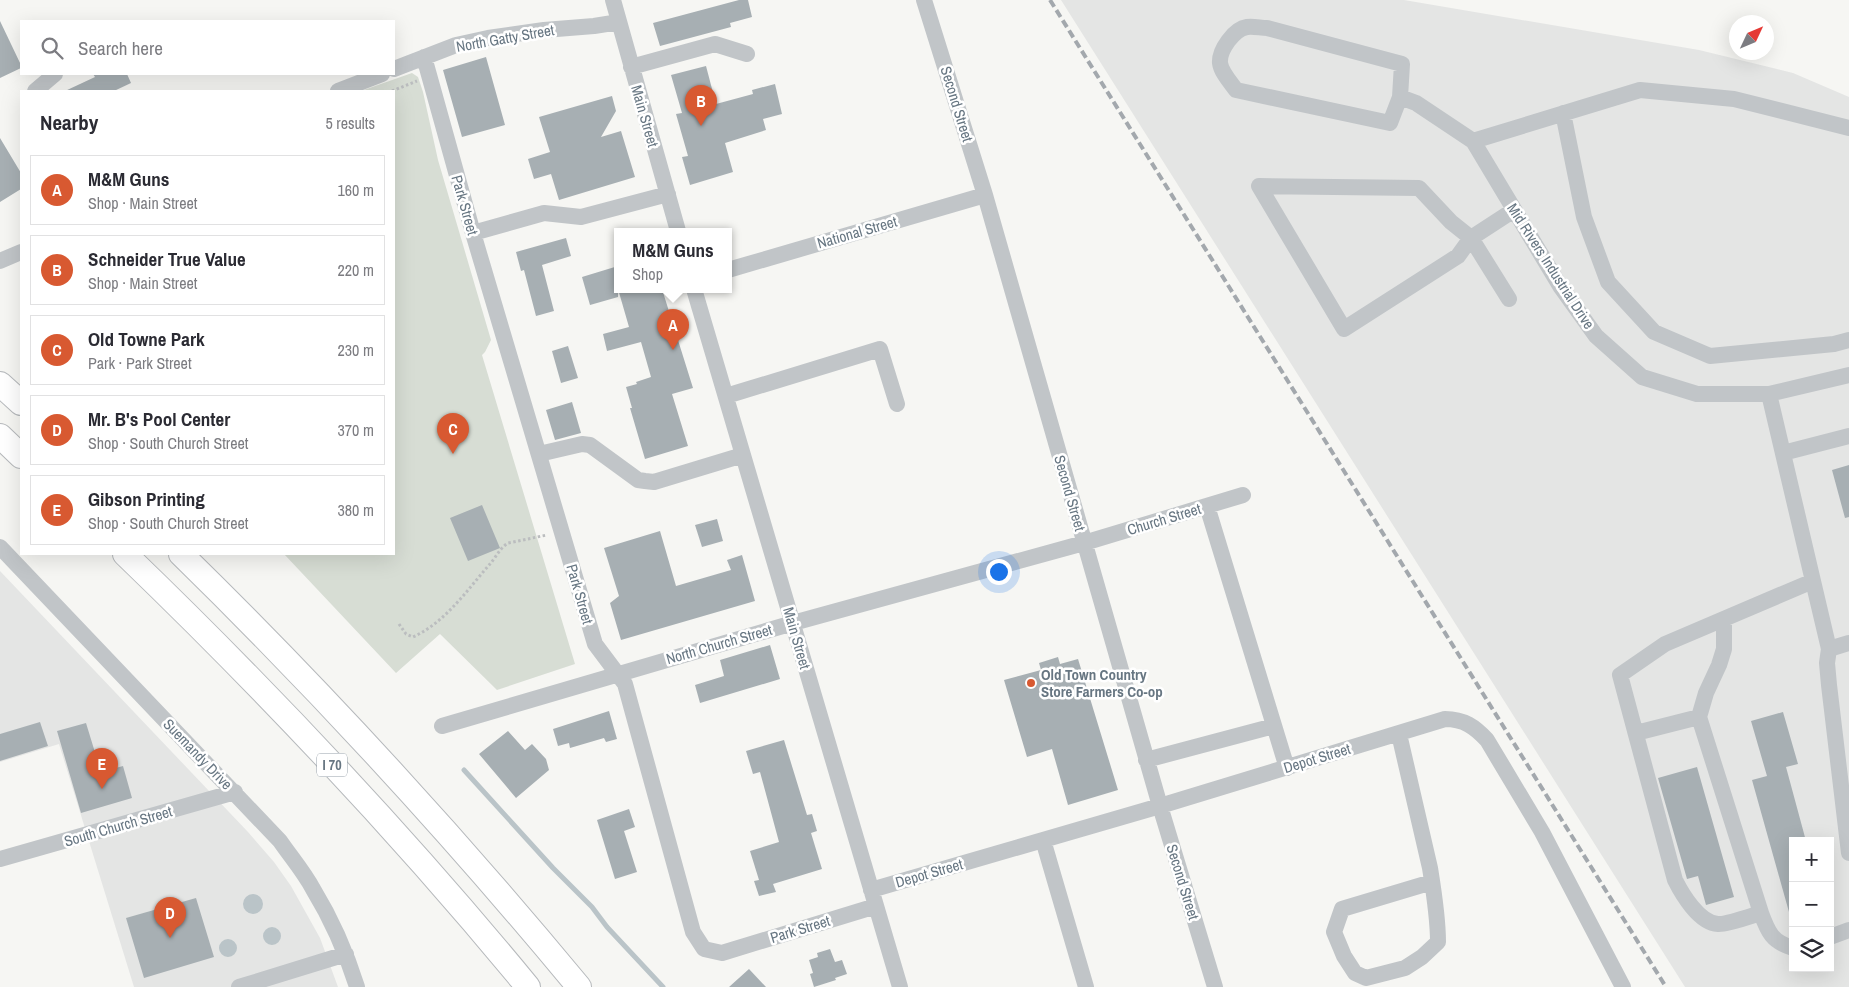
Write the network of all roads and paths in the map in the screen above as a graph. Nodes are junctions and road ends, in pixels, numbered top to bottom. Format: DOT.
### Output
graph roads {
  1 [pos="613,0"];
  2 [pos="924,0"];
  3 [pos="619,22"];
  4 [pos="747,54"];
  5 [pos="424,57"];
  6 [pos="632,67"];
  7 [pos="395,69"];
  8 [pos="54,75"];
  9 [pos="379,75"];
  10 [pos="430,76"];
  11 [pos="36,90"];
  12 [pos="341,90"];
  13 [pos="395,90"];
  14 [pos="1400,97"];
  15 [pos="1563,113"];
  16 [pos="1849,128"];
  17 [pos="1473,141"];
  18 [pos="668,194"];
  19 [pos="985,195"];
  20 [pos="1514,210"];
  21 [pos="677,228"];
  22 [pos="473,233"];
  23 [pos="1471,238"];
  24 [pos="20,252"];
  25 [pos="0,261"];
  26 [pos="732,269"];
  27 [pos="695,293"];
  28 [pos="1510,299"];
  29 [pos="1849,340"];
  30 [pos="1849,375"];
  31 [pos="0,384"];
  32 [pos="1769,394"];
  33 [pos="726,396"];
  34 [pos="20,402"];
  35 [pos="897,404"];
  36 [pos="0,436"];
  37 [pos="1849,436"];
  38 [pos="1783,452"];
  39 [pos="539,454"];
  40 [pos="743,454"];
  41 [pos="20,455"];
  42 [pos="1243,495"];
  43 [pos="1207,506"];
  44 [pos="561,532"];
  45 [pos="1084,543"];
  46 [pos="0,547"];
  47 [pos="126,555"];
  48 [pos="182,555"];
  49 [pos="1813,581"];
  50 [pos="1724,620"];
  51 [pos="792,623"];
  52 [pos="399,624"];
  53 [pos="1849,644"];
  54 [pos="1829,649"];
  55 [pos="616,674"];
  56 [pos="1699,717"];
  57 [pos="442,726"];
  58 [pos="1274,726"];
  59 [pos="1636,733"];
  60 [pos="1399,734"];
  61 [pos="1146,760"];
  62 [pos="1287,768"];
  63 [pos="235,792"];
  64 [pos="1160,806"];
  65 [pos="1043,840"];
  66 [pos="1849,853"];
  67 [pos="0,860"];
  68 [pos="1432,882"];
  69 [pos="871,890"];
  70 [pos="876,906"];
  71 [pos="1761,913"];
  72 [pos="1849,930"];
  73 [pos="1834,936"];
  74 [pos="1789,946"];
  75 [pos="346,954"];
  76 [pos="239,987"];
  77 [pos="357,987"];
  78 [pos="528,987"];
  79 [pos="579,987"];
  80 [pos="900,987"];
  81 [pos="1086,987"];
  82 [pos="1215,987"];
  83 [pos="1623,987"];
  1 -- 3 [label="street, Main Street"];
  2 -- 19 [label="street, Second Street"];
  3 -- 5 [label="street, North Gatty Street"];
  3 -- 6 [label="street, Main Street"];
  4 -- 6 [label="street"];
  5 -- 7 [label="street, North Gatty Street"];
  5 -- 10 [label="street, Park Street"];
  6 -- 18 [label="street, Main Street"];
  8 -- 11 [label="street"];
  9 -- 12 [label="street"];
  10 -- 13 [label="path"];
  10 -- 22 [label="street, Park Street"];
  14 -- 14 [label="street"];
  14 -- 17 [label="street"];
  15 -- 16 [label="street"];
  15 -- 17 [label="street"];
  15 -- 29 [label="street"];
  17 -- 20 [label="street, Mid Rivers Industrial Drive"];
  18 -- 21 [label="street, Main Street"];
  18 -- 22 [label="street"];
  19 -- 26 [label="street, National Street"];
  19 -- 45 [label="street, Second Street"];
  20 -- 23 [label="street"];
  20 -- 32 [label="street, Mid Rivers Industrial Drive"];
  22 -- 39 [label="street, Park Street"];
  23 -- 23 [label="street"];
  23 -- 28 [label="street"];
  24 -- 25 [label="street"];
  27 -- 33 [label="street, Main Street"];
  30 -- 32 [label="street, Mid Rivers Industrial Drive"];
  31 -- 34 [label="highway"];
  32 -- 38 [label="street"];
  33 -- 35 [label="street"];
  33 -- 40 [label="street, Main Street"];
  36 -- 41 [label="highway"];
  37 -- 38 [label="street"];
  38 -- 49 [label="street"];
  39 -- 40 [label="street"];
  39 -- 44 [label="street, Park Street"];
  40 -- 51 [label="street, Main Street"];
  42 -- 43 [label="street, Church Street"];
  43 -- 45 [label="street, Church Street"];
  43 -- 58 [label="street"];
  44 -- 52 [label="path"];
  44 -- 55 [label="street, Park Street"];
  45 -- 51 [label="street, North Church Street"];
  45 -- 61 [label="street, Second Street"];
  46 -- 63 [label="street, Suemandy Drive"];
  47 -- 78 [label="highway, I 70"];
  48 -- 79 [label="highway, I 70"];
  49 -- 50 [label="street"];
  49 -- 54 [label="street"];
  50 -- 56 [label="street"];
  50 -- 59 [label="street"];
  51 -- 55 [label="street, North Church Street"];
  51 -- 69 [label="street, Main Street"];
  53 -- 54 [label="street"];
  54 -- 66 [label="street"];
  55 -- 57 [label="street, North Church Street"];
  55 -- 70 [label="street, Park Street"];
  56 -- 59 [label="street"];
  56 -- 71 [label="street"];
  58 -- 61 [label="street"];
  58 -- 62 [label="street"];
  59 -- 71 [label="street"];
  60 -- 62 [label="street, Depot Street"];
  60 -- 68 [label="street"];
  60 -- 83 [label="street, Depot Street"];
  61 -- 64 [label="street, Second Street"];
  62 -- 64 [label="street, Depot Street"];
  63 -- 67 [label="street, South Church Street"];
  63 -- 75 [label="street, Suemandy Drive"];
  64 -- 65 [label="street, Depot Street"];
  64 -- 82 [label="street, Second Street"];
  65 -- 69 [label="street, Depot Street"];
  65 -- 81 [label="street"];
  68 -- 68 [label="street"];
  69 -- 70 [label="street, Main Street"];
  70 -- 80 [label="street, Main Street"];
  71 -- 74 [label="street"];
  72 -- 73 [label="street"];
  75 -- 76 [label="street"];
  75 -- 77 [label="street, Suemandy Drive"];
}
